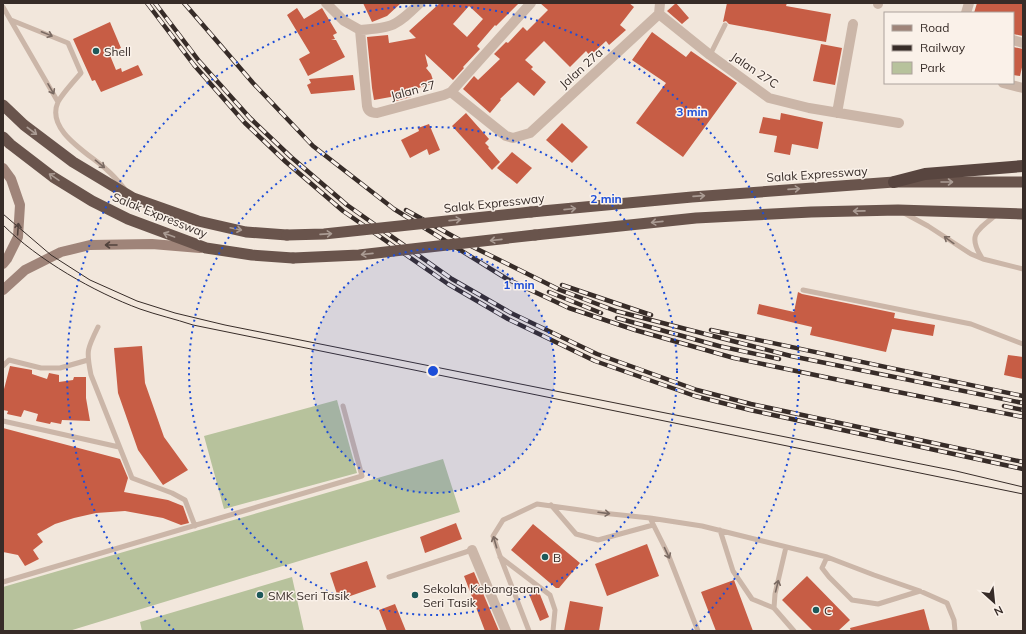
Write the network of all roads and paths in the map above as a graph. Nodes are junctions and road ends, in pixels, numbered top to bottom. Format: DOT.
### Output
graph roads {
  1 [pos="326,3"];
  2 [pos="420,3"];
  3 [pos="531,3"];
  4 [pos="660,3"];
  5 [pos="4,4"];
  6 [pos="659,14"];
  7 [pos="11,20"];
  8 [pos="854,24"];
  9 [pos="725,25"];
  10 [pos="360,30"];
  11 [pos="710,55"];
  12 [pos="1007,84"];
  13 [pos="1023,88"];
  14 [pos="451,92"];
  15 [pos="58,102"];
  16 [pos="3,105"];
  17 [pos="837,113"];
  18 [pos="899,123"];
  19 [pos="3,137"];
  20 [pos="1023,166"];
  21 [pos="3,168"];
  22 [pos="894,182"];
  23 [pos="1023,182"];
  24 [pos="133,198"];
  25 [pos="898,210"];
  26 [pos="998,213"];
  27 [pos="1023,214"];
  28 [pos="206,248"];
  29 [pos="983,259"];
  30 [pos="3,264"];
  31 [pos="1023,269"];
  32 [pos="3,290"];
  33 [pos="804,290"];
  34 [pos="98,327"];
  35 [pos="1023,344"];
  36 [pos="88,360"];
  37 [pos="3,366"];
  38 [pos="343,406"];
  39 [pos="3,421"];
  40 [pos="120,447"];
  41 [pos="551,505"];
  42 [pos="650,518"];
  43 [pos="653,524"];
  44 [pos="195,526"];
  45 [pos="720,530"];
  46 [pos="786,547"];
  47 [pos="472,550"];
  48 [pos="500,556"];
  49 [pos="827,557"];
  50 [pos="389,577"];
  51 [pos="3,582"];
  52 [pos="920,591"];
  53 [pos="774,608"];
  54 [pos="506,631"];
  55 [pos="529,631"];
  56 [pos="553,631"];
  57 [pos="698,631"];
  58 [pos="794,631"];
  59 [pos="955,631"];
  1 -- 10 [label="street"];
  2 -- 10 [label="street"];
  3 -- 14 [label="street, Jalan 27"];
  4 -- 6 [label="street"];
  5 -- 7 [label="lane"];
  6 -- 11 [label="street, Jalan 27C"];
  6 -- 14 [label="street, Jalan 27a"];
  7 -- 15 [label="lane, one-way"];
  7 -- 15 [label="lane, one-way"];
  8 -- 17 [label="street"];
  9 -- 11 [label="lane"];
  10 -- 14 [label="street, Jalan 27"];
  11 -- 17 [label="street, Jalan 27C"];
  12 -- 13 [label="street"];
  15 -- 24 [label="lane, one-way"];
  16 -- 24 [label="highway, Salak Expressway, one-way"];
  17 -- 18 [label="street, Jalan 27C"];
  28 -- 19 [label="highway, Salak Expressway, one-way"];
  20 -- 22 [label="highway"];
  30 -- 21 [label="main road, one-way"];
  22 -- 23 [label="highway, Salak Expressway, one-way"];
  24 -- 22 [label="highway, Salak Expressway, one-way, bridge"];
  25 -- 26 [label="highway, Salak Expressway"];
  25 -- 28 [label="highway, Salak Expressway, one-way, bridge"];
  29 -- 25 [label="lane, one-way"];
  26 -- 27 [label="highway, Salak Expressway"];
  26 -- 29 [label="lane"];
  28 -- 32 [label="main road, one-way"];
  29 -- 31 [label="lane"];
  33 -- 35 [label="lane"];
  34 -- 36 [label="lane"];
  36 -- 37 [label="lane"];
  36 -- 40 [label="lane"];
  38 -- 44 [label="lane"];
  39 -- 40 [label="lane"];
  40 -- 44 [label="lane"];
  41 -- 42 [label="lane, one-way"];
  41 -- 43 [label="lane"];
  48 -- 41 [label="lane, one-way"];
  42 -- 43 [label="lane"];
  42 -- 45 [label="lane"];
  43 -- 57 [label="lane, one-way"];
  44 -- 51 [label="lane"];
  45 -- 46 [label="lane"];
  45 -- 53 [label="lane"];
  46 -- 49 [label="lane"];
  53 -- 46 [label="lane, one-way"];
  47 -- 50 [label="lane"];
  47 -- 54 [label="street"];
  48 -- 55 [label="lane"];
  48 -- 56 [label="lane"];
  49 -- 52 [label="lane"];
  49 -- 52 [label="lane"];
  52 -- 59 [label="lane"];
  53 -- 58 [label="lane"];
}
